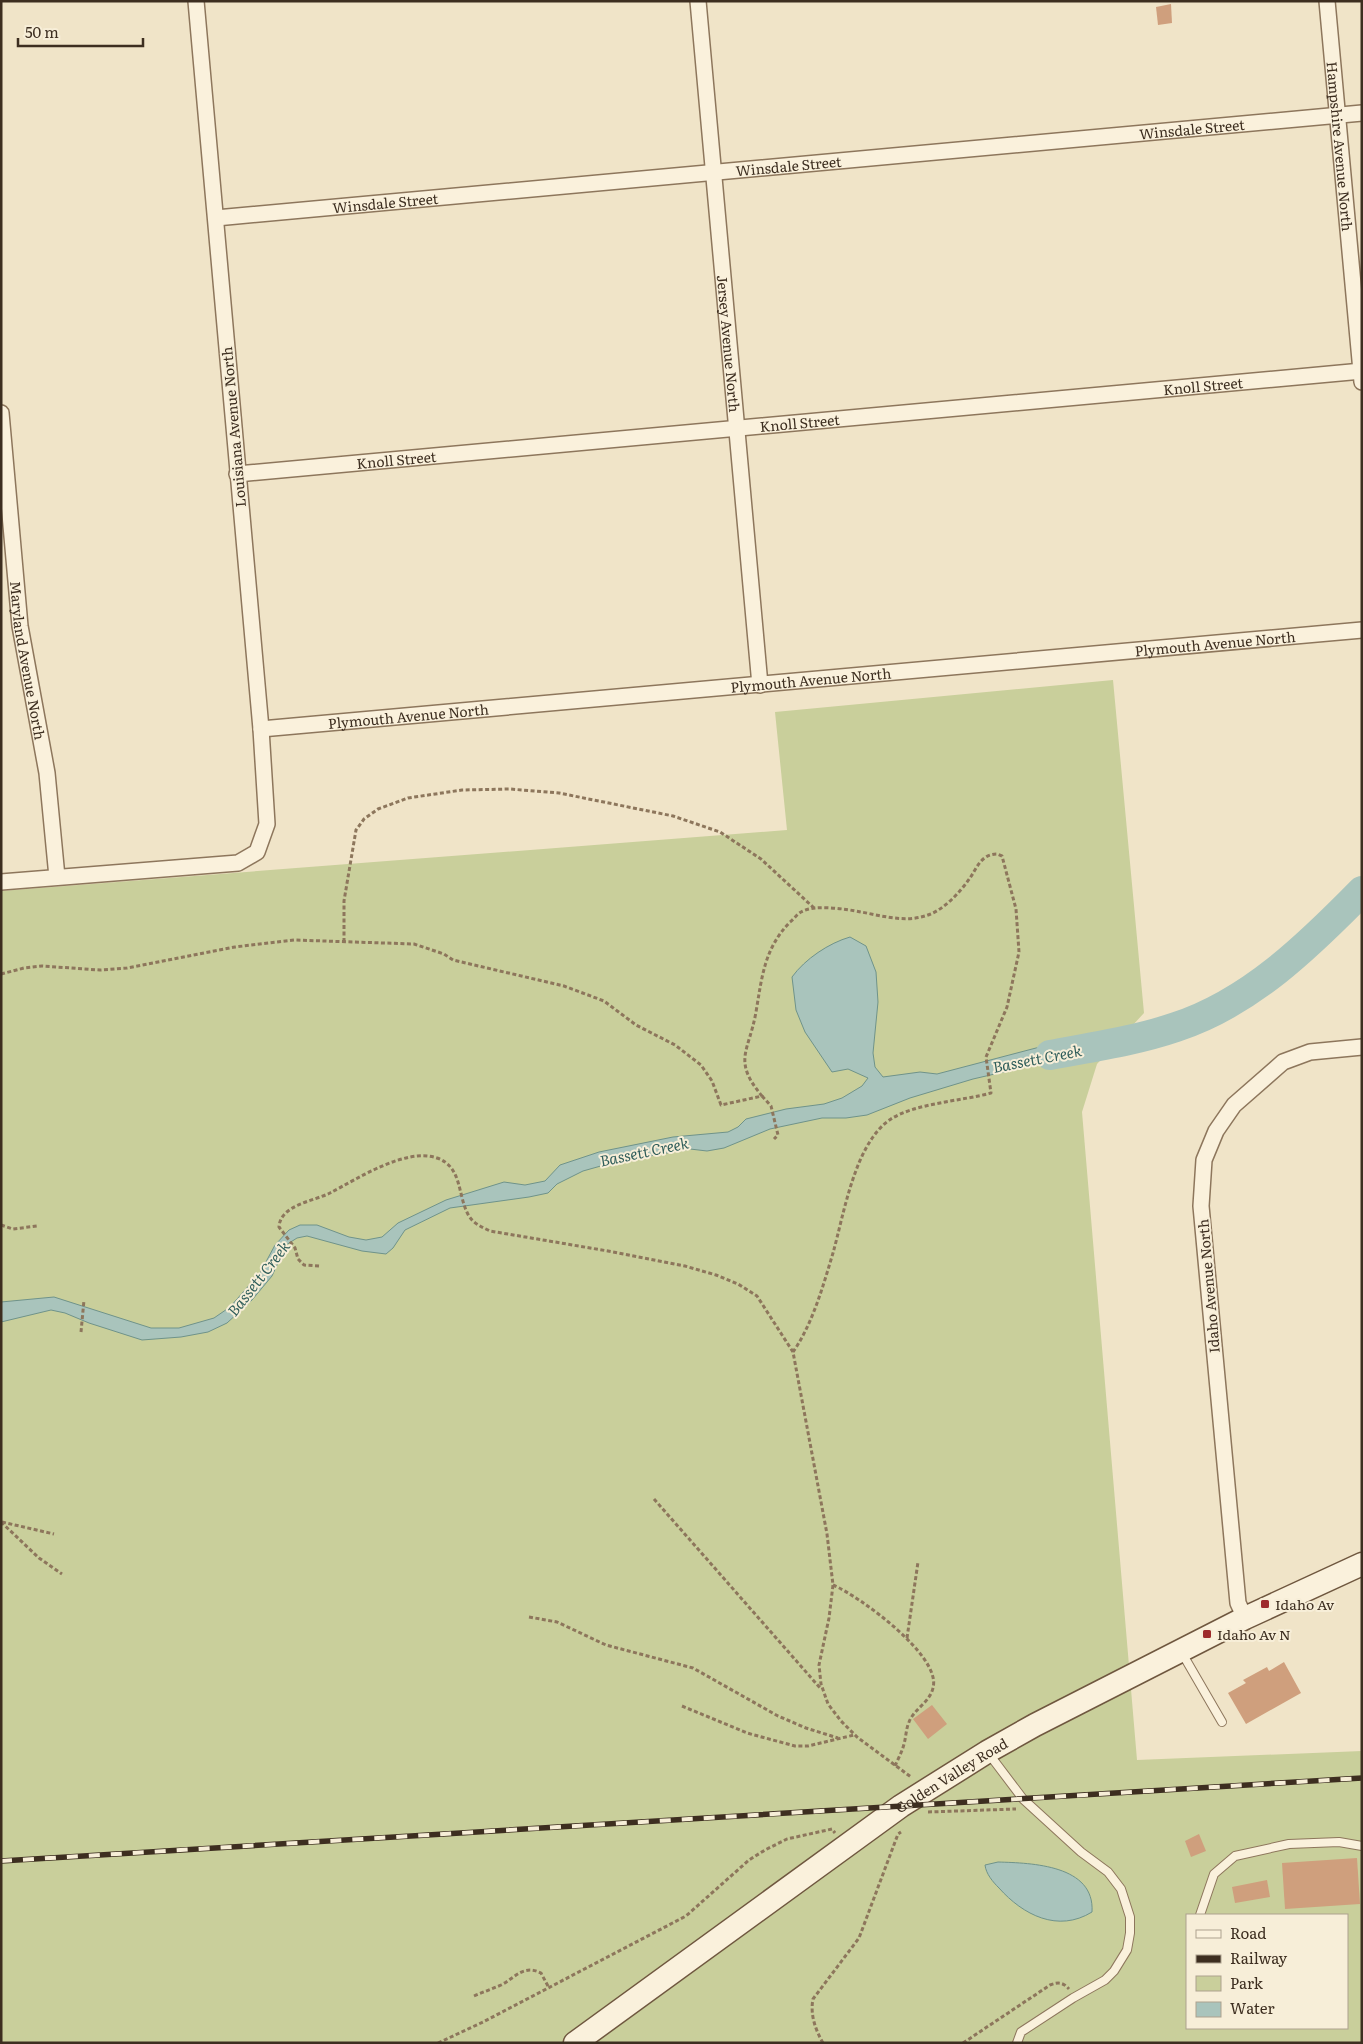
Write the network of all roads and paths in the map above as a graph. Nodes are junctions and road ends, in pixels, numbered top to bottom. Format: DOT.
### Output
graph roads {
  1 [pos="196,1"];
  2 [pos="698,1"];
  3 [pos="1328,1"];
  4 [pos="1362,113"];
  5 [pos="1338,115"];
  6 [pos="714,172"];
  7 [pos="216,218"];
  8 [pos="1361,375"];
  9 [pos="1,413"];
  10 [pos="737,428"];
  11 [pos="237,474"];
  12 [pos="1362,630"];
  13 [pos="760,685"];
  14 [pos="261,729"];
  15 [pos="57,877"];
  16 [pos="1,882"];
  17 [pos="814,908"];
  18 [pos="344,942"];
  19 [pos="1,974"];
  20 [pos="1362,1047"];
  21 [pos="762,1096"];
  22 [pos="774,1139"];
  23 [pos="1,1225"];
  24 [pos="37,1226"];
  25 [pos="320,1266"];
  26 [pos="84,1300"];
  27 [pos="81,1332"];
  28 [pos="793,1352"];
  29 [pos="654,1498"];
  30 [pos="2,1522"];
  31 [pos="54,1534"];
  32 [pos="918,1562"];
  33 [pos="1362,1564"];
  34 [pos="62,1574"];
  35 [pos="833,1586"];
  36 [pos="529,1617"];
  37 [pos="1246,1618"];
  38 [pos="907,1639"];
  39 [pos="1182,1652"];
  40 [pos="823,1691"];
  41 [pos="682,1706"];
  42 [pos="1222,1722"];
  43 [pos="854,1735"];
  44 [pos="838,1738"];
  45 [pos="988,1752"];
  46 [pos="895,1766"];
  47 [pos="912,1778"];
  48 [pos="1034,1808"];
  49 [pos="925,1812"];
  50 [pos="905,1828"];
  51 [pos="846,1846"];
  52 [pos="1362,1846"];
  53 [pos="1200,1914"];
  54 [pos="549,1988"];
  55 [pos="474,1996"];
  56 [pos="1075,1997"];
  57 [pos="438,2043"];
  58 [pos="576,2043"];
  59 [pos="823,2043"];
  60 [pos="962,2043"];
  61 [pos="1017,2043"];
  1 -- 7 [label="street, Louisiana Avenue North"];
  2 -- 6 [label="street, Jersey Avenue North"];
  3 -- 5 [label="street, Hampshire Avenue North"];
  4 -- 5 [label="street, Winsdale Street"];
  5 -- 6 [label="street, Winsdale Street"];
  5 -- 8 [label="street, Hampshire Avenue North"];
  6 -- 7 [label="street, Winsdale Street"];
  6 -- 10 [label="street, Jersey Avenue North"];
  7 -- 11 [label="street, Louisiana Avenue North"];
  8 -- 10 [label="street, Knoll Street"];
  9 -- 15 [label="street, Maryland Avenue North"];
  10 -- 11 [label="street, Knoll Street"];
  10 -- 13 [label="street, Jersey Avenue North"];
  11 -- 14 [label="street, Louisiana Avenue North"];
  12 -- 13 [label="street, Plymouth Avenue North"];
  13 -- 14 [label="street, Plymouth Avenue North"];
  14 -- 15 [label="street, Louisiana Avenue North"];
  15 -- 16 [label="street"];
  17 -- 18 [label="path"];
  17 -- 21 [label="path"];
  17 -- 28 [label="path"];
  18 -- 19 [label="path"];
  18 -- 21 [label="path"];
  20 -- 37 [label="street, Idaho Avenue North"];
  21 -- 22 [label="path"];
  23 -- 24 [label="path"];
  25 -- 28 [label="path"];
  26 -- 27 [label="path"];
  28 -- 35 [label="path"];
  29 -- 40 [label="path"];
  30 -- 31 [label="path"];
  30 -- 34 [label="path"];
  32 -- 38 [label="path"];
  33 -- 37 [label="street, Golden Valley Road"];
  35 -- 38 [label="path"];
  35 -- 40 [label="path"];
  36 -- 44 [label="path"];
  37 -- 39 [label="street, Golden Valley Road"];
  38 -- 46 [label="path"];
  39 -- 42 [label="lane"];
  39 -- 45 [label="street, Golden Valley Road"];
  40 -- 43 [label="path"];
  41 -- 44 [label="path"];
  43 -- 44 [label="path"];
  43 -- 46 [label="path"];
  45 -- 48 [label="lane"];
  45 -- 51 [label="street, Golden Valley Road"];
  46 -- 47 [label="path"];
  48 -- 49 [label="path"];
  48 -- 56 [label="lane"];
  50 -- 59 [label="path"];
  51 -- 54 [label="path"];
  51 -- 58 [label="street, Golden Valley Road"];
  52 -- 53 [label="lane"];
  54 -- 55 [label="path"];
  54 -- 57 [label="path"];
  56 -- 60 [label="path"];
  56 -- 61 [label="lane"];
}
